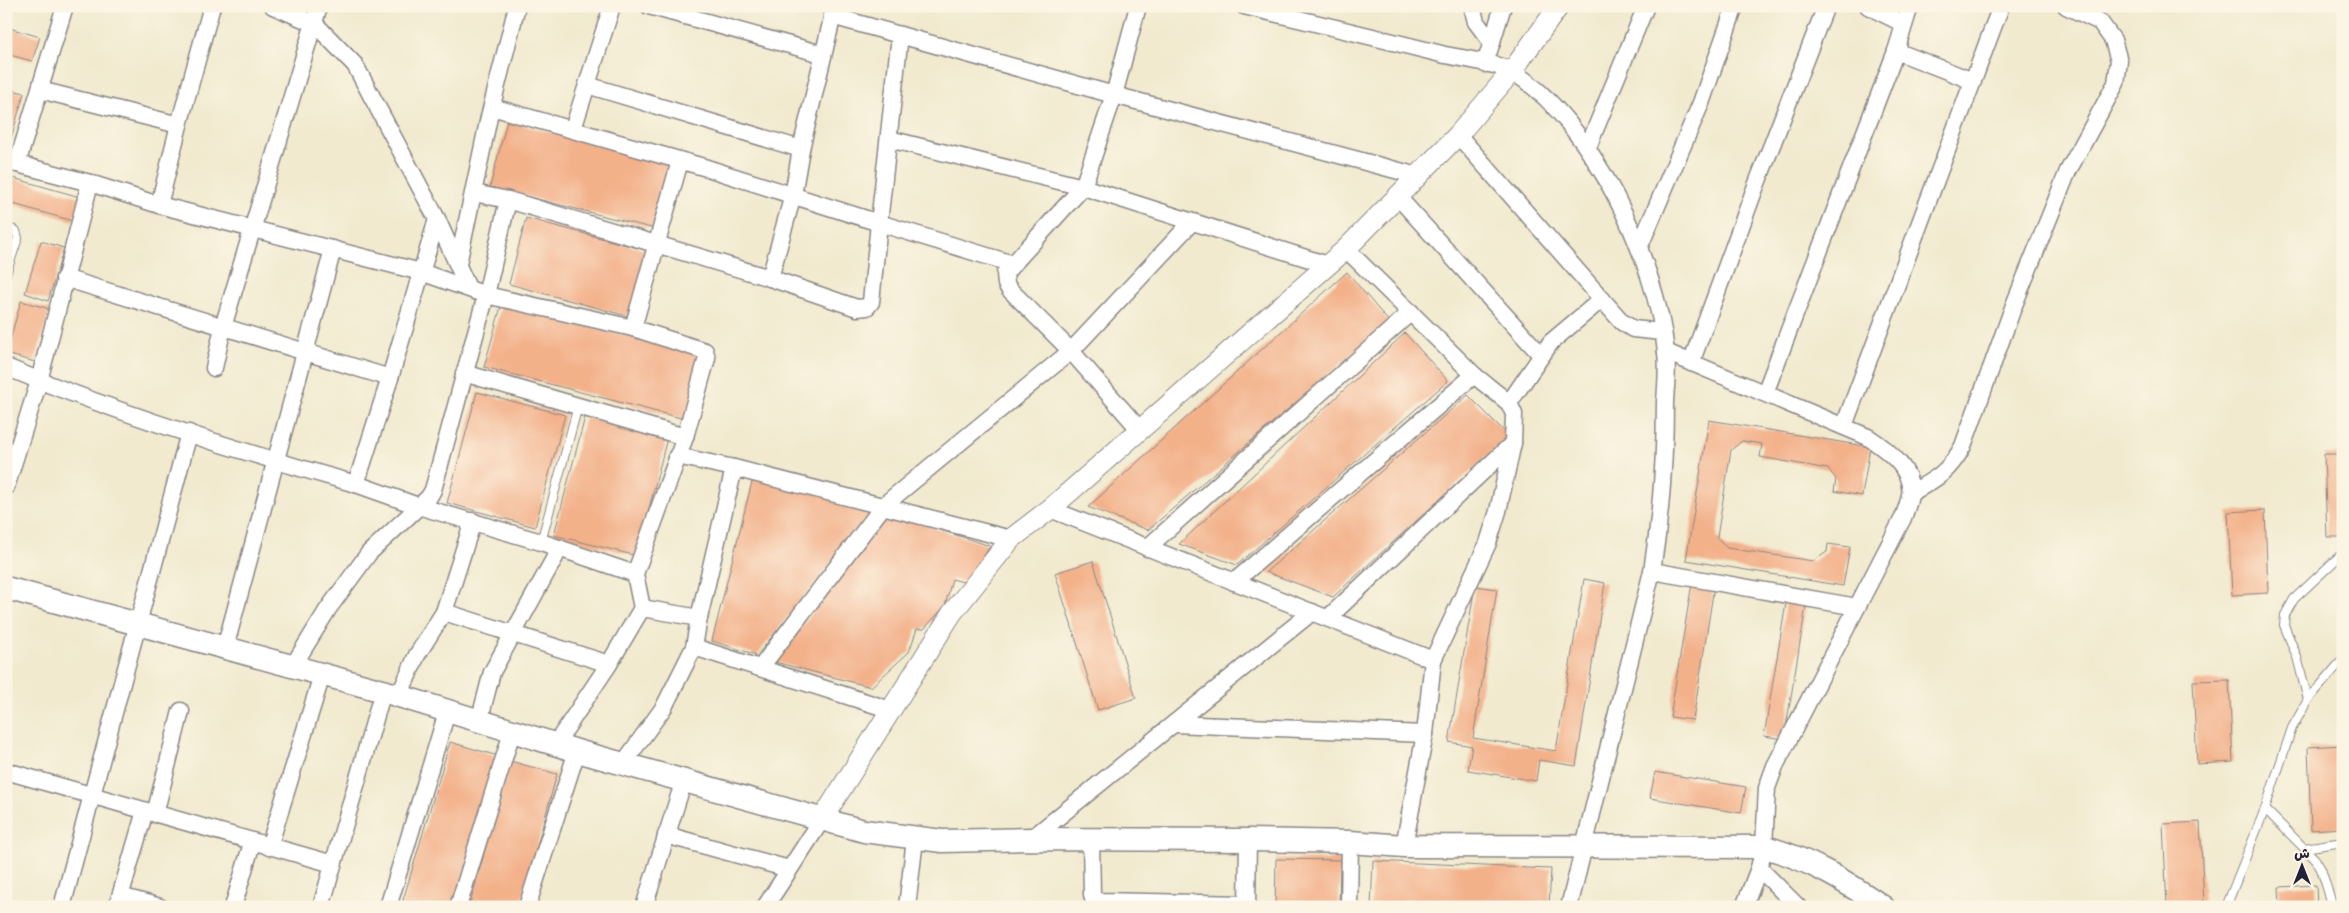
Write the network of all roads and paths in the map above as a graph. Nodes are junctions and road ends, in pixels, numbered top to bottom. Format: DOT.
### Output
graph roads {
  1 [pos="65,6"];
  2 [pos="212,6"];
  3 [pos="273,6"];
  4 [pos="319,6"];
  5 [pos="517,6"];
  6 [pos="612,6"];
  7 [pos="649,6"];
  8 [pos="1138,6"];
  9 [pos="1472,6"];
  10 [pos="1503,6"];
  11 [pos="1559,6"];
  12 [pos="1646,6"];
  13 [pos="1735,6"];
  14 [pos="1826,6"];
  15 [pos="1868,6"];
  16 [pos="1910,6"];
  17 [pos="2000,6"];
  18 [pos="2066,6"];
  19 [pos="1252,7"];
  20 [pos="834,11"];
  21 [pos="315,24"];
  22 [pos="1904,24"];
  23 [pos="900,35"];
  24 [pos="1492,43"];
  25 [pos="1896,51"];
  26 [pos="822,54"];
  27 [pos="1485,64"];
  28 [pos="1512,71"];
  29 [pos="1973,81"];
  30 [pos="587,85"];
  31 [pos="40,90"];
  32 [pos="1114,95"];
  33 [pos="492,107"];
  34 [pos="179,125"];
  35 [pos="573,129"];
  36 [pos="1458,135"];
  37 [pos="889,139"];
  38 [pos="1588,147"];
  39 [pos="801,149"];
  40 [pos="680,161"];
  41 [pos="12,162"];
  42 [pos="1418,176"];
  43 [pos="90,183"];
  44 [pos="1083,187"];
  45 [pos="474,193"];
  46 [pos="793,195"];
  47 [pos="1398,197"];
  48 [pos="508,200"];
  49 [pos="159,205"];
  50 [pos="436,219"];
  51 [pos="879,222"];
  52 [pos="1192,222"];
  53 [pos="6,227"];
  54 [pos="253,228"];
  55 [pos="656,245"];
  56 [pos="1639,248"];
  57 [pos="333,249"];
  58 [pos="1346,249"];
  59 [pos="458,264"];
  60 [pos="1013,264"];
  61 [pos="1328,265"];
  62 [pos="421,272"];
  63 [pos="6,274"];
  64 [pos="64,278"];
  65 [pos="770,278"];
  66 [pos="468,288"];
  67 [pos="486,295"];
  68 [pos="1602,299"];
  69 [pos="1411,312"];
  70 [pos="223,327"];
  71 [pos="633,328"];
  72 [pos="1662,332"];
  73 [pos="1071,351"];
  74 [pos="304,352"];
  75 [pos="1666,352"];
  76 [pos="1541,355"];
  77 [pos="1691,363"];
  78 [pos="6,367"];
  79 [pos="214,368"];
  80 [pos="464,373"];
  81 [pos="1474,375"];
  82 [pos="390,378"];
  83 [pos="39,381"];
  84 [pos="1765,393"];
  85 [pos="1509,403"];
  86 [pos="578,405"];
  87 [pos="1844,426"];
  88 [pos="1140,430"];
  89 [pos="189,433"];
  90 [pos="685,437"];
  91 [pos="1513,443"];
  92 [pos="677,456"];
  93 [pos="275,461"];
  94 [pos="734,468"];
  95 [pos="356,484"];
  96 [pos="6,487"];
  97 [pos="1911,493"];
  98 [pos="418,506"];
  99 [pos="884,506"];
  100 [pos="1050,509"];
  101 [pos="473,521"];
  102 [pos="1011,539"];
  103 [pos="542,542"];
  104 [pos="560,548"];
  105 [pos="1147,548"];
  106 [pos="2343,553"];
  107 [pos="1652,571"];
  108 [pos="634,574"];
  109 [pos="1234,582"];
  110 [pos="6,588"];
  111 [pos="1857,607"];
  112 [pos="642,608"];
  113 [pos="444,612"];
  114 [pos="1312,612"];
  115 [pos="699,618"];
  116 [pos="1328,618"];
  117 [pos="138,624"];
  118 [pos="513,633"];
  119 [pos="694,647"];
  120 [pos="225,648"];
  121 [pos="2343,659"];
  122 [pos="1432,660"];
  123 [pos="609,664"];
  124 [pos="293,666"];
  125 [pos="761,667"];
  126 [pos="322,675"];
  127 [pos="391,694"];
  128 [pos="2308,700"];
  129 [pos="891,710"];
  130 [pos="181,711"];
  131 [pos="447,712"];
  132 [pos="479,722"];
  133 [pos="1174,724"];
  134 [pos="512,732"];
  135 [pos="1425,734"];
  136 [pos="555,745"];
  137 [pos="577,751"];
  138 [pos="623,764"];
  139 [pos="6,771"];
  140 [pos="684,780"];
  141 [pos="93,796"];
  142 [pos="2264,809"];
  143 [pos="150,813"];
  144 [pos="821,821"];
  145 [pos="666,835"];
  146 [pos="915,839"];
  147 [pos="1031,839"];
  148 [pos="1091,839"];
  149 [pos="1248,840"];
  150 [pos="1350,842"];
  151 [pos="2343,842"];
  152 [pos="252,843"];
  153 [pos="1404,846"];
  154 [pos="269,847"];
  155 [pos="1584,848"];
  156 [pos="2304,848"];
  157 [pos="1761,857"];
  158 [pos="333,864"];
  159 [pos="789,869"];
  160 [pos="119,901"];
  161 [pos="1247,905"];
  162 [pos="1880,906"];
  163 [pos="62,907"];
  164 [pos="160,907"];
  165 [pos="233,907"];
  166 [pos="321,907"];
  167 [pos="388,907"];
  168 [pos="458,907"];
  169 [pos="527,907"];
  170 [pos="644,907"];
  171 [pos="765,907"];
  172 [pos="907,907"];
  173 [pos="1349,907"];
  174 [pos="1569,907"];
  175 [pos="1744,907"];
  176 [pos="1798,907"];
  177 [pos="2226,907"];
  178 [pos="2332,907"];
  1 -- 31 [label="street"];
  2 -- 34 [label="street"];
  3 -- 21 [label="street"];
  4 -- 21 [label="street"];
  5 -- 33 [label="street"];
  6 -- 30 [label="street"];
  7 -- 26 [label="street"];
  8 -- 32 [label="street"];
  9 -- 24 [label="street"];
  10 -- 24 [label="street"];
  11 -- 28 [label="street"];
  12 -- 38 [label="street"];
  13 -- 56 [label="street"];
  14 -- 77 [label="street"];
  15 -- 22 [label="street"];
  16 -- 22 [label="street"];
  17 -- 29 [label="street"];
  18 -- 97 [label="street"];
  19 -- 27 [label="street"];
  20 -- 23 [label="street"];
  20 -- 26 [label="street"];
  21 -- 50 [label="street"];
  21 -- 54 [label="street"];
  22 -- 25 [label="street"];
  23 -- 32 [label="street"];
  23 -- 37 [label="street"];
  24 -- 27 [label="street"];
  25 -- 29 [label="street"];
  25 -- 84 [label="street"];
  26 -- 39 [label="street"];
  27 -- 28 [label="street"];
  28 -- 36 [label="street"];
  28 -- 38 [label="street"];
  29 -- 87 [label="street"];
  30 -- 35 [label="street"];
  30 -- 39 [label="street"];
  31 -- 34 [label="street"];
  31 -- 41 [label="street"];
  32 -- 42 [label="street"];
  32 -- 44 [label="street"];
  33 -- 35 [label="street"];
  33 -- 45 [label="street"];
  34 -- 49 [label="street"];
  35 -- 40 [label="street"];
  36 -- 42 [label="street"];
  36 -- 68 [label="street"];
  37 -- 44 [label="street"];
  37 -- 51 [label="street"];
  38 -- 56 [label="street"];
  39 -- 46 [label="street"];
  40 -- 46 [label="street"];
  40 -- 55 [label="street"];
  41 -- 43 [label="street"];
  42 -- 47 [label="street"];
  43 -- 49 [label="street"];
  43 -- 64 [label="street"];
  44 -- 52 [label="street"];
  44 -- 60 [label="street"];
  45 -- 48 [label="street"];
  45 -- 59 [label="street"];
  46 -- 51 [label="street"];
  46 -- 65 [label="street"];
  47 -- 58 [label="street"];
  47 -- 76 [label="street"];
  48 -- 55 [label="street"];
  48 -- 67 [label="street"];
  49 -- 54 [label="street"];
  50 -- 59 [label="street"];
  50 -- 62 [label="street"];
  51 -- 60 [label="street"];
  51 -- 65 [label="street"];
  52 -- 61 [label="street"];
  52 -- 73 [label="street"];
  53 -- 63 [label="lane"];
  54 -- 57 [label="street"];
  54 -- 70 [label="street"];
  55 -- 65 [label="street"];
  55 -- 71 [label="street"];
  56 -- 72 [label="street"];
  57 -- 62 [label="street"];
  57 -- 74 [label="street"];
  58 -- 61 [label="street"];
  58 -- 69 [label="street"];
  59 -- 66 [label="street"];
  60 -- 73 [label="street"];
  61 -- 88 [label="street"];
  62 -- 66 [label="street"];
  62 -- 82 [label="street"];
  64 -- 70 [label="street"];
  64 -- 83 [label="street"];
  66 -- 67 [label="street"];
  67 -- 71 [label="street"];
  67 -- 80 [label="street"];
  68 -- 72 [label="street"];
  68 -- 76 [label="street"];
  69 -- 81 [label="street"];
  69 -- 105 [label="street"];
  70 -- 74 [label="street"];
  70 -- 79 [label="street"];
  71 -- 90 [label="street"];
  72 -- 75 [label="street"];
  73 -- 88 [label="street"];
  73 -- 99 [label="street"];
  74 -- 82 [label="street"];
  74 -- 93 [label="street"];
  75 -- 77 [label="street"];
  75 -- 107 [label="street"];
  76 -- 85 [label="street"];
  77 -- 84 [label="street"];
  78 -- 83 [label="street"];
  80 -- 86 [label="street"];
  80 -- 98 [label="street"];
  81 -- 85 [label="street"];
  81 -- 109 [label="street"];
  82 -- 95 [label="street"];
  83 -- 89 [label="street"];
  83 -- 96 [label="street"];
  84 -- 87 [label="street"];
  85 -- 91 [label="street"];
  86 -- 90 [label="street"];
  86 -- 103 [label="lane"];
  87 -- 97 [label="street"];
  88 -- 100 [label="street"];
  89 -- 93 [label="street"];
  89 -- 117 [label="street"];
  90 -- 92 [label="street"];
  91 -- 116 [label="street"];
  91 -- 122 [label="street"];
  92 -- 94 [label="street"];
  92 -- 108 [label="street"];
  93 -- 95 [label="street"];
  93 -- 120 [label="street"];
  94 -- 99 [label="street"];
  94 -- 115 [label="street"];
  95 -- 98 [label="street"];
  97 -- 111 [label="street"];
  98 -- 101 [label="street"];
  98 -- 124 [label="street"];
  99 -- 102 [label="street"];
  99 -- 125 [label="street"];
  100 -- 102 [label="street"];
  100 -- 105 [label="street"];
  101 -- 103 [label="street"];
  101 -- 113 [label="street"];
  102 -- 129 [label="street"];
  103 -- 104 [label="street"];
  104 -- 108 [label="street"];
  104 -- 118 [label="street"];
  105 -- 109 [label="street"];
  106 -- 128 [label="lane"];
  107 -- 111 [label="street"];
  107 -- 155 [label="street"];
  108 -- 112 [label="street"];
  109 -- 114 [label="street"];
  110 -- 117 [label="main road"];
  111 -- 157 [label="street"];
  112 -- 115 [label="street"];
  112 -- 123 [label="street"];
  113 -- 118 [label="street"];
  113 -- 127 [label="street"];
  114 -- 116 [label="street"];
  114 -- 133 [label="street"];
  115 -- 119 [label="street"];
  116 -- 122 [label="street"];
  117 -- 120 [label="main road"];
  117 -- 141 [label="street"];
  118 -- 123 [label="street"];
  118 -- 132 [label="street"];
  119 -- 125 [label="street"];
  119 -- 138 [label="street"];
  120 -- 124 [label="main road"];
  121 -- 128 [label="lane"];
  122 -- 135 [label="street"];
  123 -- 136 [label="street"];
  124 -- 126 [label="main road"];
  125 -- 129 [label="street"];
  126 -- 127 [label="main road"];
  126 -- 154 [label="street"];
  127 -- 131 [label="main road"];
  127 -- 158 [label="street"];
  128 -- 142 [label="lane"];
  129 -- 144 [label="street"];
  130 -- 143 [label="street"];
  131 -- 132 [label="main road"];
  131 -- 167 [label="street"];
  132 -- 134 [label="main road"];
  133 -- 135 [label="street"];
  133 -- 147 [label="street"];
  134 -- 136 [label="main road"];
  134 -- 168 [label="street"];
  135 -- 153 [label="street"];
  136 -- 137 [label="main road"];
  137 -- 138 [label="main road"];
  137 -- 169 [label="street"];
  138 -- 140 [label="main road"];
  139 -- 141 [label="street"];
  140 -- 144 [label="main road"];
  140 -- 145 [label="street"];
  141 -- 143 [label="street"];
  141 -- 163 [label="street"];
  142 -- 156 [label="lane"];
  142 -- 177 [label="lane"];
  143 -- 152 [label="street"];
  143 -- 160 [label="street"];
  144 -- 146 [label="main road"];
  144 -- 159 [label="street"];
  145 -- 159 [label="street"];
  145 -- 170 [label="street"];
  146 -- 147 [label="main road"];
  146 -- 172 [label="street"];
  147 -- 148 [label="main road"];
  148 -- 149 [label="main road"];
  148 -- 161 [label="street"];
  149 -- 150 [label="main road"];
  149 -- 161 [label="street"];
  150 -- 153 [label="main road"];
  150 -- 173 [label="street"];
  151 -- 156 [label="lane"];
  152 -- 154 [label="street"];
  152 -- 165 [label="street"];
  153 -- 155 [label="main road"];
  154 -- 158 [label="street"];
  155 -- 157 [label="main road"];
  155 -- 174 [label="street"];
  156 -- 178 [label="lane"];
  157 -- 162 [label="main road"];
  157 -- 175 [label="street"];
  157 -- 176 [label="street"];
  158 -- 166 [label="street"];
  159 -- 171 [label="street"];
  160 -- 164 [label="street"];
}
